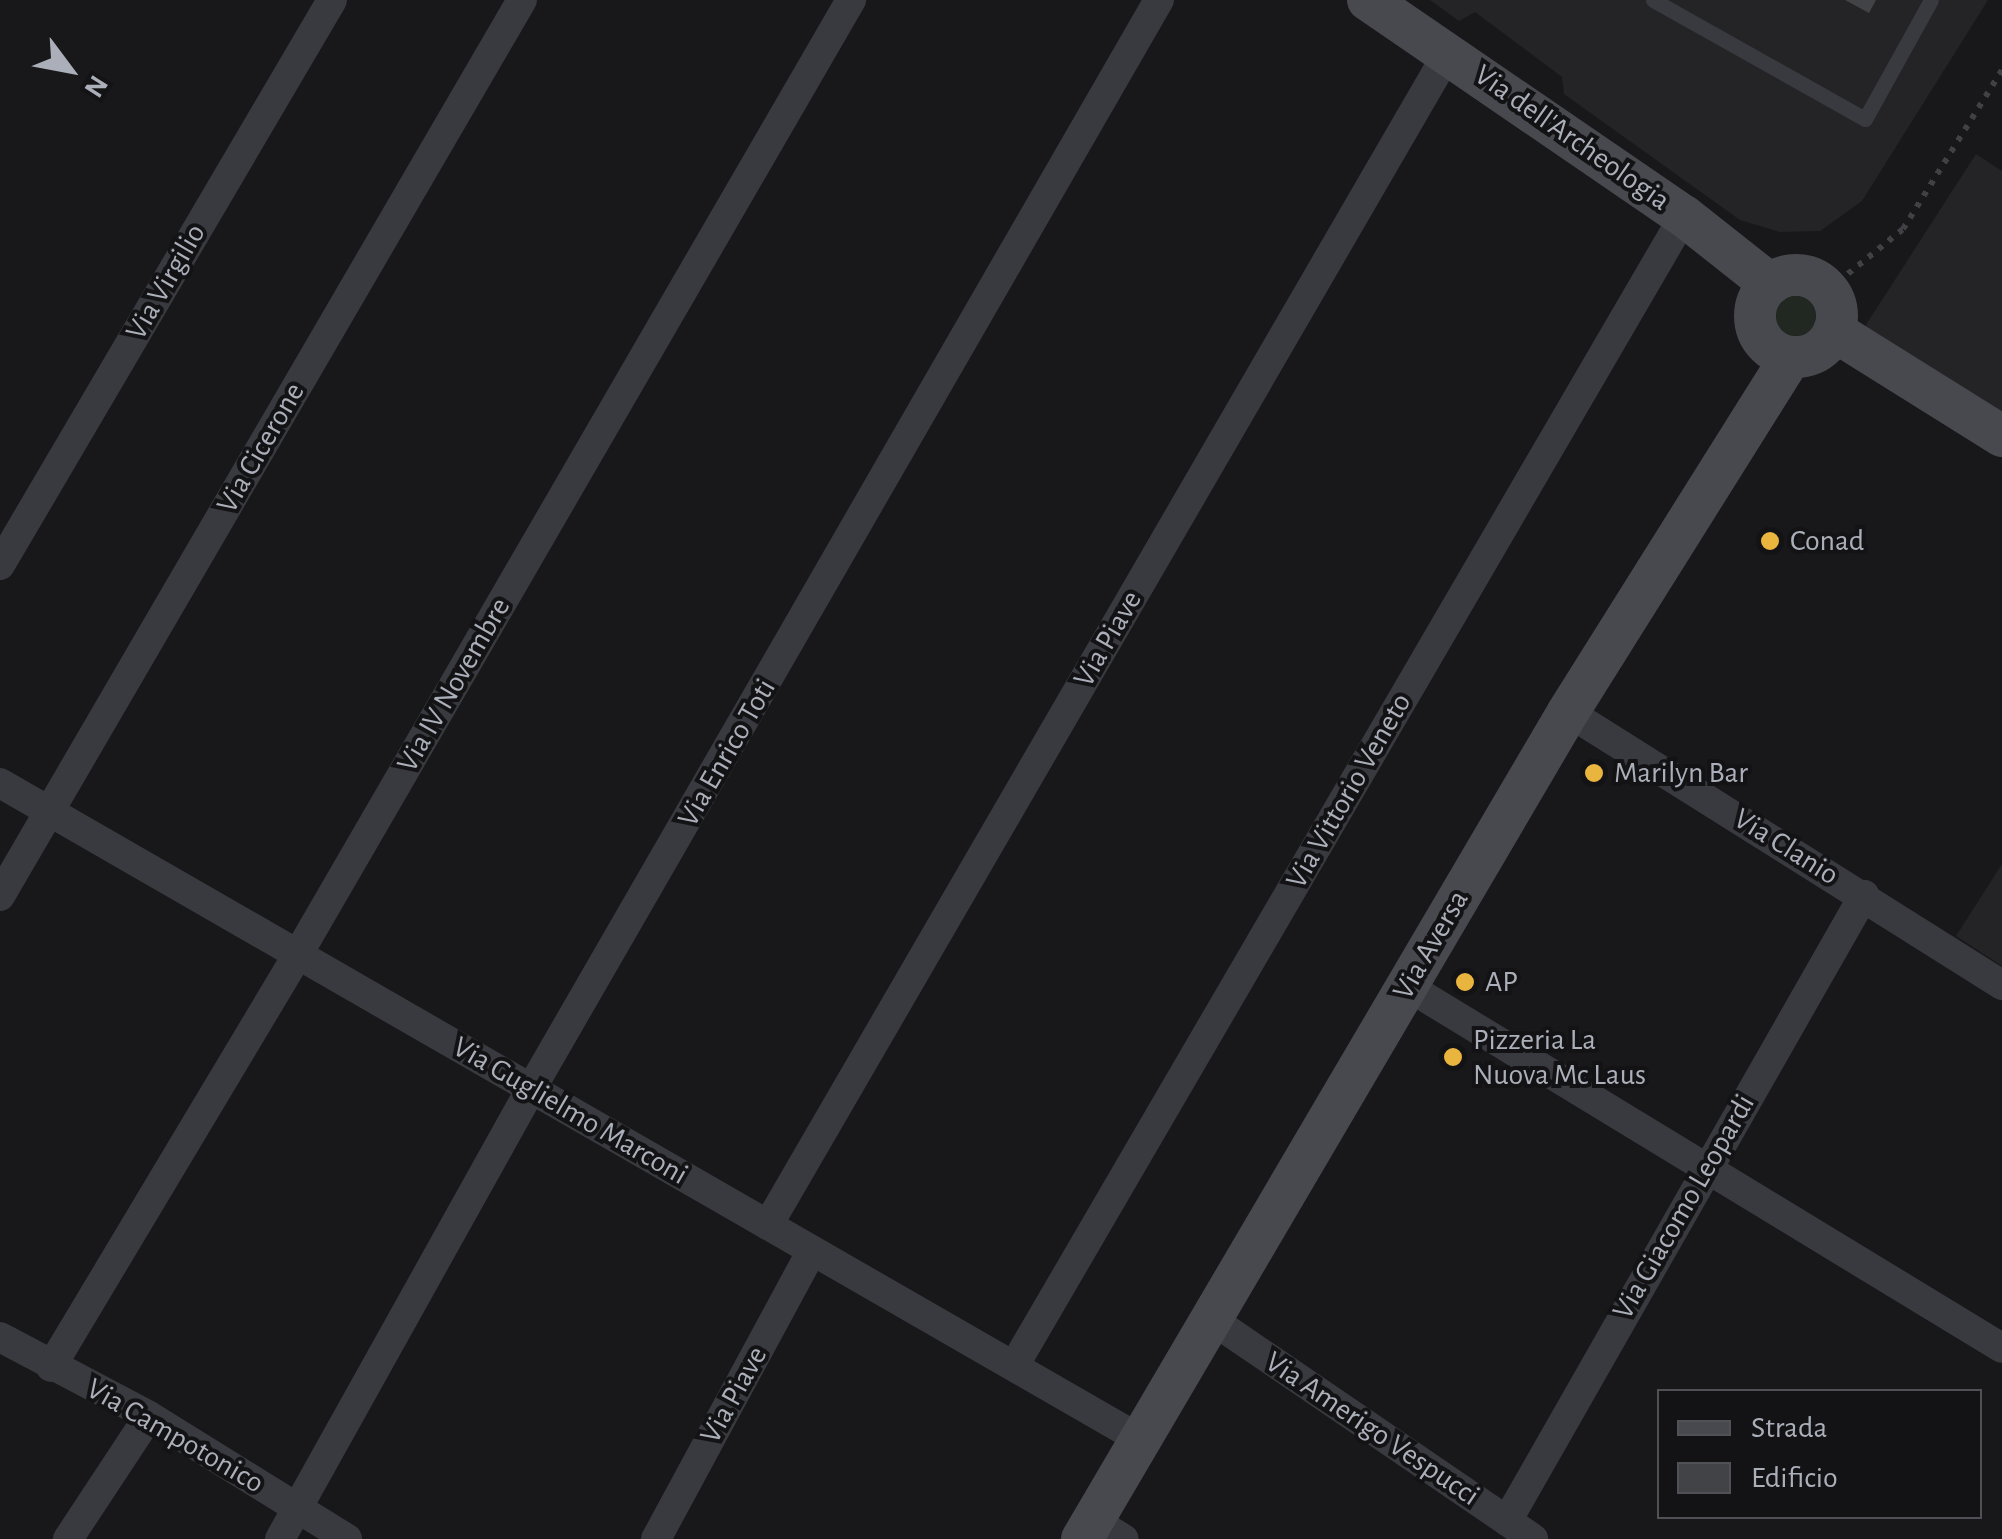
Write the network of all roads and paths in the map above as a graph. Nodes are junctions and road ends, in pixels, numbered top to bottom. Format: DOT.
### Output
graph roads {
  1 [pos="332,0"];
  2 [pos="522,0"];
  3 [pos="850,0"];
  4 [pos="1159,0"];
  5 [pos="1368,0"];
  6 [pos="1652,0"];
  7 [pos="1931,0"];
  8 [pos="1448,53"];
  9 [pos="2002,70"];
  10 [pos="1684,216"];
  11 [pos="1770,284"];
  12 [pos="1831,310"];
  13 [pos="1791,357"];
  14 [pos="2002,436"];
  15 [pos="0,565"];
  16 [pos="1568,712"];
  17 [pos="0,783"];
  18 [pos="48,811"];
  19 [pos="1864,894"];
  20 [pos="0,896"];
  21 [pos="298,954"];
  22 [pos="2002,985"];
  23 [pos="1407,986"];
  24 [pos="531,1088"];
  25 [pos="1706,1166"];
  26 [pos="768,1225"];
  27 [pos="812,1250"];
  28 [pos="1211,1319"];
  29 [pos="0,1336"];
  30 [pos="2002,1348"];
  31 [pos="1014,1366"];
  32 [pos="52,1367"];
  33 [pos="149,1416"];
  34 [pos="1140,1439"];
  35 [pos="300,1508"];
  36 [pos="1506,1521"];
  37 [pos="1099,1532"];
  38 [pos="68,1539"];
  39 [pos="280,1539"];
  40 [pos="346,1539"];
  41 [pos="656,1539"];
  42 [pos="1533,1539"];
  1 -- 15 [label="street, Via Virgilio"];
  2 -- 18 [label="street, Via Cicerone"];
  3 -- 21 [label="street, Via IV Novembre"];
  4 -- 24 [label="street, Via Enrico Toti"];
  5 -- 8 [label="street, Via dell'Archeologia"];
  6 -- 7 [label="lane"];
  8 -- 10 [label="street, Via dell'Archeologia"];
  8 -- 26 [label="street, Via Piave"];
  9 -- 12 [label="path"];
  10 -- 11 [label="street, Via dell'Archeologia"];
  10 -- 31 [label="street, Via Vittorio Veneto"];
  11 -- 12 [label="street"];
  11 -- 13 [label="street"];
  12 -- 13 [label="street"];
  12 -- 14 [label="street"];
  13 -- 16 [label="street, Via Aversa"];
  16 -- 19 [label="street, Via Clanio"];
  16 -- 23 [label="street, Via Aversa"];
  17 -- 18 [label="street, Via Guglielmo Marconi"];
  18 -- 20 [label="street, Via Cicerone"];
  18 -- 21 [label="street, Via Guglielmo Marconi"];
  19 -- 22 [label="street, Via Clanio"];
  19 -- 25 [label="street, Via Giacomo Leopardi"];
  21 -- 24 [label="street, Via Guglielmo Marconi"];
  21 -- 32 [label="street, Via IV Novembre"];
  23 -- 25 [label="street"];
  23 -- 28 [label="street, Via Aversa"];
  24 -- 26 [label="street, Via Guglielmo Marconi"];
  24 -- 35 [label="street, Via Enrico Toti"];
  25 -- 30 [label="street"];
  25 -- 36 [label="street, Via Giacomo Leopardi"];
  26 -- 27 [label="street, Via Guglielmo Marconi"];
  27 -- 31 [label="street, Via Guglielmo Marconi"];
  27 -- 41 [label="street, Via Piave"];
  28 -- 34 [label="street, Via Aversa"];
  28 -- 36 [label="street, Via Amerigo Vespucci"];
  29 -- 32 [label="street, Via Campotonico"];
  31 -- 34 [label="street, Via Guglielmo Marconi"];
  32 -- 33 [label="street, Via Campotonico"];
  33 -- 35 [label="street, Via Campotonico"];
  33 -- 38 [label="street"];
  34 -- 37 [label="street, Via Aversa"];
  35 -- 39 [label="street, Via Enrico Toti"];
  35 -- 40 [label="street, Via Campotonico"];
  36 -- 42 [label="street, Via Amerigo Vespucci"];
}
